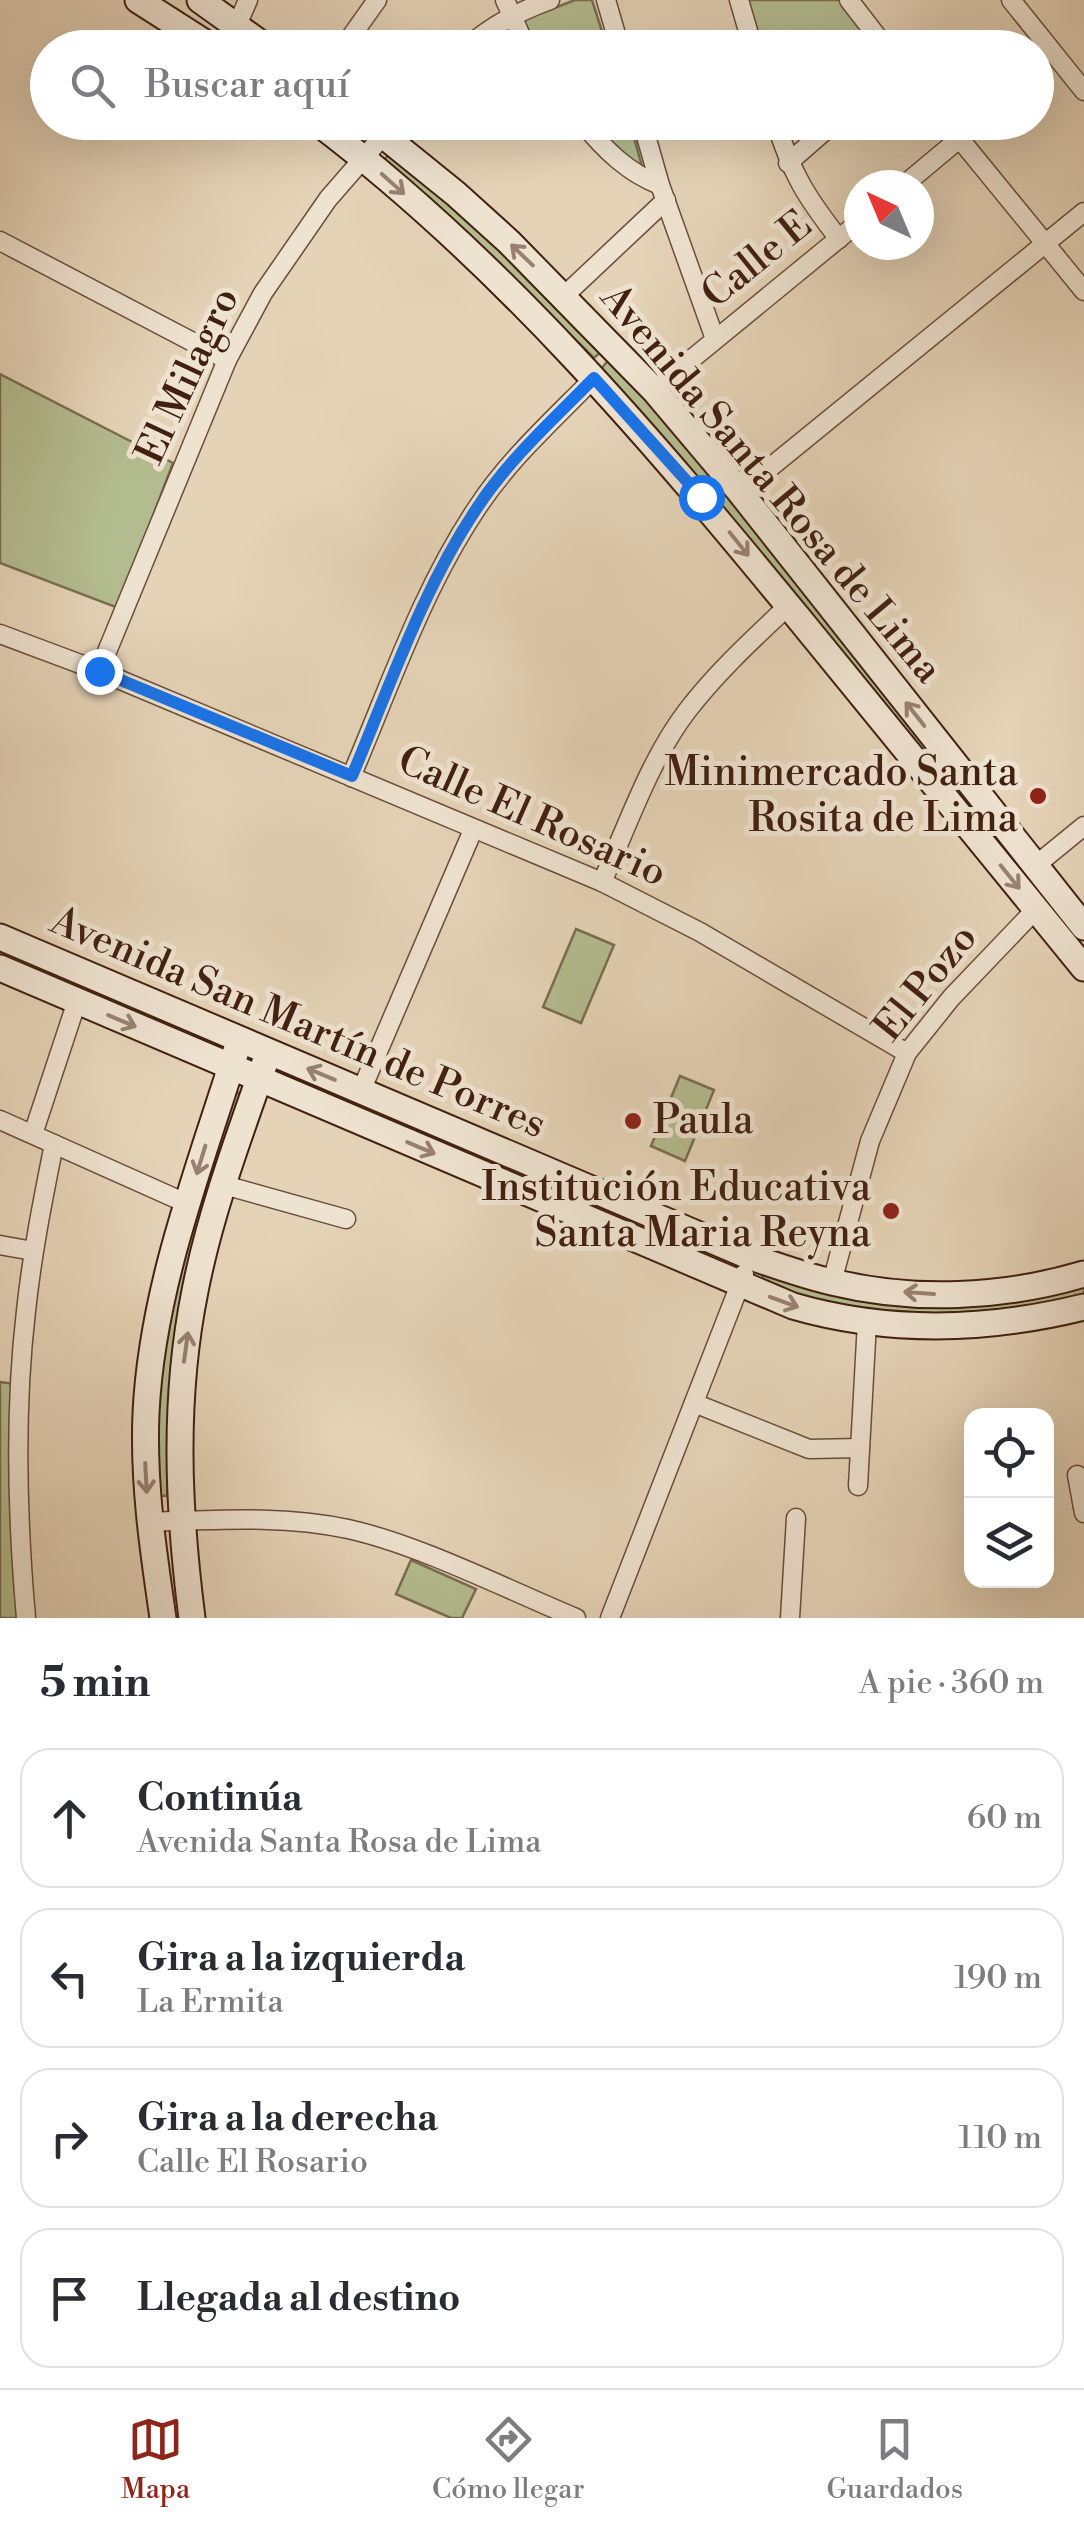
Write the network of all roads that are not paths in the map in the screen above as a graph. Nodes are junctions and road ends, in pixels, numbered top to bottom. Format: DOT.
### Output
graph roads {
  1 [pos="138,0"];
  2 [pos="200,0"];
  3 [pos="248,0"];
  4 [pos="377,0"];
  5 [pos="550,0"];
  6 [pos="606,0"];
  7 [pos="739,0"];
  8 [pos="849,0"];
  9 [pos="1011,0"];
  10 [pos="508,8"];
  11 [pos="185,30"];
  12 [pos="226,30"];
  13 [pos="235,30"];
  14 [pos="356,30"];
  15 [pos="486,30"];
  16 [pos="521,30"];
  17 [pos="615,30"];
  18 [pos="748,30"];
  19 [pos="872,30"];
  20 [pos="1035,30"];
  21 [pos="1054,54"];
  22 [pos="1084,91"];
  23 [pos="340,140"];
  24 [pos="374,140"];
  25 [pos="396,140"];
  26 [pos="599,140"];
  27 [pos="647,140"];
  28 [pos="781,140"];
  29 [pos="815,140"];
  30 [pos="958,140"];
  31 [pos="960,140"];
  32 [pos="363,158"];
  33 [pos="788,163"];
  34 [pos="922,170"];
  35 [pos="663,193"];
  36 [pos="1084,212"];
  37 [pos="844,235"];
  38 [pos="839,239"];
  39 [pos="0,241"];
  40 [pos="1046,243"];
  41 [pos="1084,291"];
  42 [pos="564,296"];
  43 [pos="715,339"];
  44 [pos="227,360"];
  45 [pos="594,378"];
  46 [pos="654,390"];
  47 [pos="740,492"];
  48 [pos="788,606"];
  49 [pos="0,634"];
  50 [pos="99,671"];
  51 [pos="352,776"];
  52 [pos="1084,826"];
  53 [pos="472,830"];
  54 [pos="1036,866"];
  55 [pos="602,882"];
  56 [pos="1036,909"];
  57 [pos="1084,927"];
  58 [pos="0,937"];
  59 [pos="0,968"];
  60 [pos="1084,968"];
  61 [pos="76,1001"];
  62 [pos="240,1039"];
  63 [pos="268,1052"];
  64 [pos="908,1053"];
  65 [pos="230,1068"];
  66 [pos="260,1078"];
  67 [pos="361,1092"];
  68 [pos="0,1120"];
  69 [pos="33,1134"];
  70 [pos="54,1144"];
  71 [pos="541,1168"];
  72 [pos="224,1185"];
  73 [pos="529,1195"];
  74 [pos="188,1204"];
  75 [pos="346,1218"];
  76 [pos="682,1228"];
  77 [pos="0,1245"];
  78 [pos="33,1251"];
  79 [pos="671,1256"];
  80 [pos="751,1257"];
  81 [pos="1084,1274"];
  82 [pos="832,1282"];
  83 [pos="1051,1282"];
  84 [pos="739,1285"];
  85 [pos="964,1296"];
  86 [pos="1084,1307"];
  87 [pos="1058,1314"];
  88 [pos="867,1322"];
  89 [pos="969,1328"];
  90 [pos="694,1403"];
  91 [pos="860,1448"];
  92 [pos="1078,1475"];
  93 [pos="858,1486"];
  94 [pos="1084,1513"];
  95 [pos="796,1518"];
  96 [pos="182,1521"];
  97 [pos="149,1522"];
  98 [pos="26,1618"];
  99 [pos="163,1618"];
  100 [pos="192,1618"];
  101 [pos="576,1618"];
  102 [pos="610,1618"];
  103 [pos="790,1618"];
  1 -- 11 [label="main road"];
  2 -- 12 [label="main road"];
  3 -- 13 [label="street"];
  4 -- 14 [label="street"];
  5 -- 10 [label="street"];
  6 -- 17 [label="street"];
  7 -- 18 [label="street"];
  8 -- 19 [label="street"];
  9 -- 20 [label="street"];
  10 -- 15 [label="street"];
  10 -- 16 [label="street"];
  21 -- 22 [label="street"];
  23 -- 32 [label="main road, Avenida Santa Rosa de Lima"];
  24 -- 32 [label="street, El Milagro"];
  42 -- 25 [label="main road, Avenida Santa Rosa de Lima, one-way"];
  26 -- 35 [label="street"];
  27 -- 35 [label="street"];
  28 -- 33 [label="street"];
  29 -- 33 [label="street"];
  30 -- 34 [label="street"];
  31 -- 40 [label="street"];
  32 -- 44 [label="street, El Milagro"];
  32 -- 45 [label="main road, Avenida Santa Rosa de Lima, one-way"];
  33 -- 38 [label="street"];
  35 -- 42 [label="street"];
  35 -- 43 [label="street"];
  36 -- 40 [label="street"];
  37 -- 38 [label="street, Calle E"];
  38 -- 43 [label="street, Calle E"];
  39 -- 44 [label="street"];
  40 -- 41 [label="street"];
  40 -- 47 [label="street"];
  42 -- 46 [label="main road, Avenida Santa Rosa de Lima"];
  43 -- 46 [label="street, Calle E"];
  44 -- 50 [label="street, El Milagro"];
  45 -- 48 [label="main road, Avenida Santa Rosa de Lima, one-way"];
  45 -- 51 [label="street"];
  46 -- 47 [label="main road, Avenida Santa Rosa de Lima"];
  54 -- 47 [label="main road, Avenida Santa Rosa de Lima, one-way"];
  48 -- 55 [label="street"];
  48 -- 56 [label="main road, Avenida Santa Rosa de Lima, one-way"];
  49 -- 50 [label="street, Calle El Rosario"];
  50 -- 51 [label="street, Calle El Rosario"];
  51 -- 53 [label="street, Calle El Rosario"];
  52 -- 54 [label="street"];
  53 -- 55 [label="street, Calle El Rosario"];
  53 -- 67 [label="street"];
  54 -- 57 [label="main road, Avenida Santa Rosa de Lima"];
  55 -- 64 [label="street, Calle El Rosario"];
  56 -- 60 [label="main road, Avenida Santa Rosa de Lima"];
  56 -- 64 [label="street, El Pozo"];
  58 -- 62 [label="main road, Avenida San Martín de Porres"];
  59 -- 61 [label="main road, Avenida San Martín de Porres"];
  61 -- 65 [label="main road, Avenida San Martín de Porres, one-way"];
  61 -- 69 [label="street"];
  62 -- 63 [label="main road, Avenida San Martín de Porres"];
  62 -- 65 [label="main road"];
  63 -- 66 [label="main road"];
  67 -- 63 [label="main road, Avenida San Martín de Porres, one-way"];
  64 -- 82 [label="street, El Pozo"];
  65 -- 66 [label="main road, Avenida San Martín de Porres"];
  65 -- 74 [label="main road, one-way"];
  66 -- 72 [label="main road"];
  66 -- 73 [label="main road, Avenida San Martín de Porres, one-way"];
  67 -- 71 [label="main road, Avenida San Martín de Porres"];
  68 -- 69 [label="street"];
  69 -- 70 [label="street"];
  70 -- 74 [label="street"];
  70 -- 78 [label="street"];
  71 -- 73 [label="main road"];
  71 -- 76 [label="main road, Avenida San Martín de Porres"];
  72 -- 75 [label="street"];
  96 -- 72 [label="main road, one-way"];
  73 -- 79 [label="main road, Avenida San Martín de Porres"];
  74 -- 97 [label="main road, one-way"];
  76 -- 79 [label="main road"];
  76 -- 80 [label="main road, Avenida San Martín de Porres"];
  77 -- 78 [label="street"];
  78 -- 98 [label="street"];
  79 -- 84 [label="main road, Avenida San Martín de Porres"];
  80 -- 82 [label="main road, Avenida San Martín de Porres"];
  80 -- 84 [label="street"];
  81 -- 83 [label="main road, Avenida San Martín de Porres"];
  85 -- 82 [label="main road, Avenida San Martín de Porres, one-way"];
  83 -- 85 [label="main road, Avenida San Martín de Porres"];
  83 -- 87 [label="main road"];
  84 -- 88 [label="main road, Avenida San Martín de Porres, one-way"];
  84 -- 90 [label="street"];
  85 -- 89 [label="main road"];
  86 -- 87 [label="main road, Avenida San Martín de Porres"];
  87 -- 89 [label="main road, Avenida San Martín de Porres"];
  88 -- 89 [label="main road, Avenida San Martín de Porres"];
  88 -- 91 [label="street"];
  90 -- 91 [label="street"];
  90 -- 102 [label="street"];
  91 -- 93 [label="street"];
  92 -- 94 [label="street"];
  95 -- 103 [label="street"];
  96 -- 97 [label="street"];
  96 -- 100 [label="main road"];
  96 -- 101 [label="street"];
  97 -- 99 [label="main road"];
}
